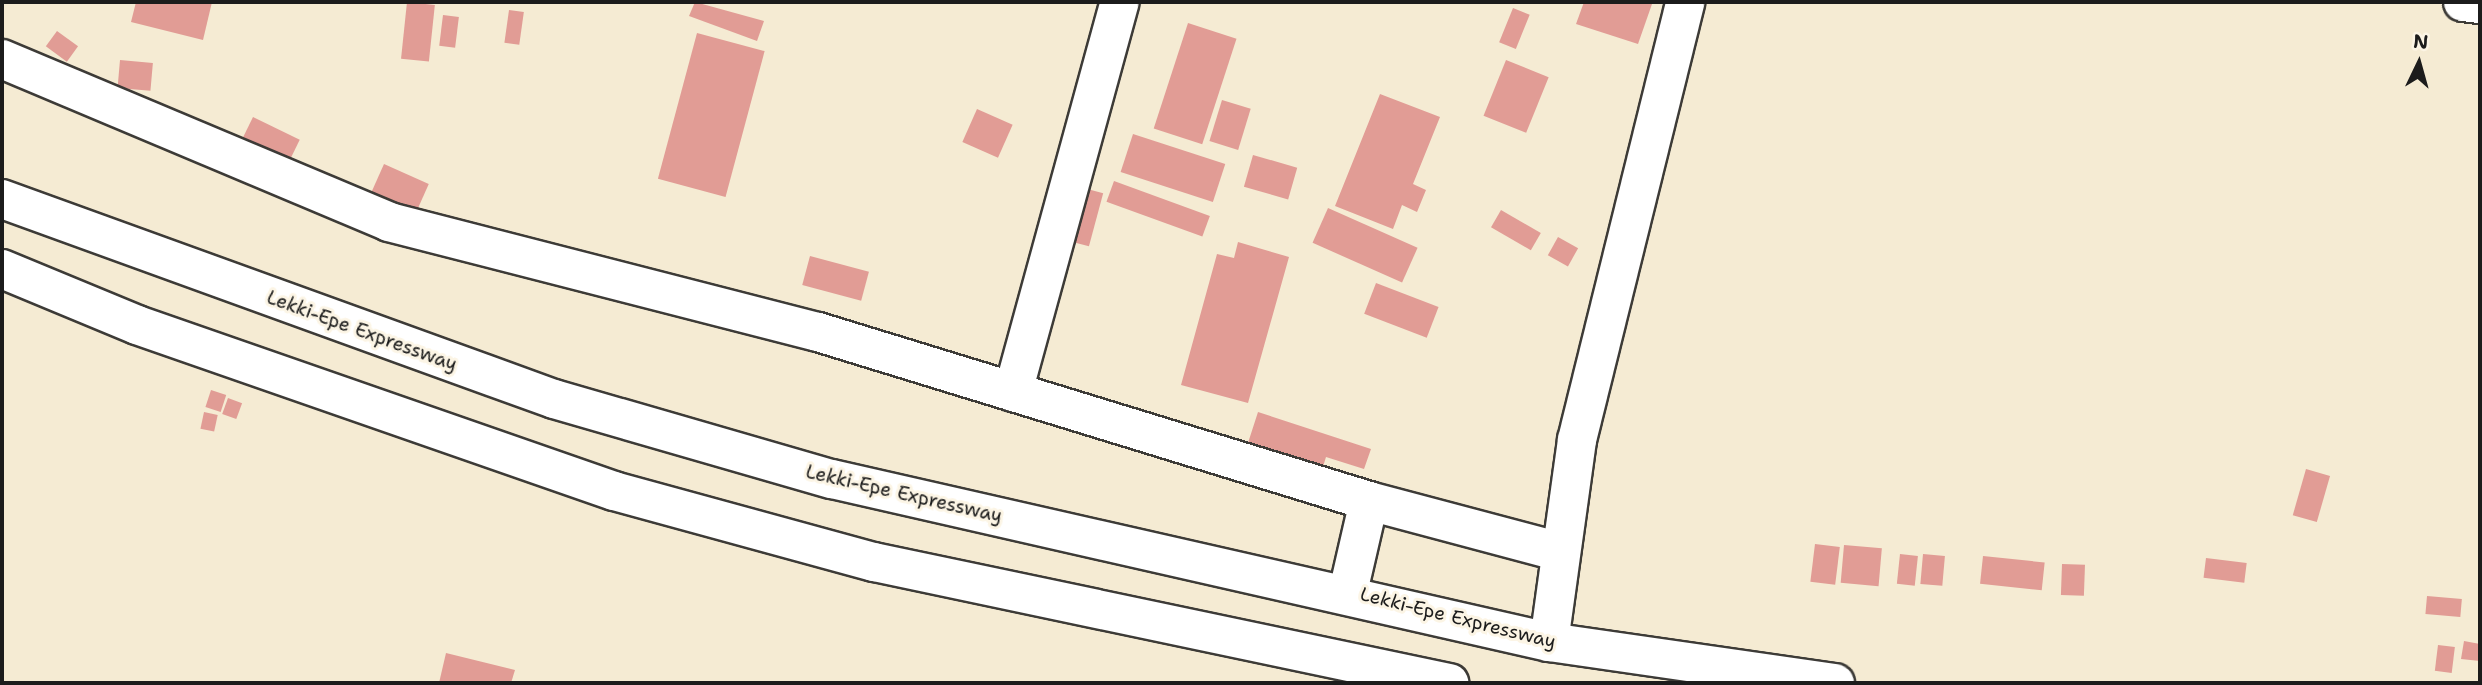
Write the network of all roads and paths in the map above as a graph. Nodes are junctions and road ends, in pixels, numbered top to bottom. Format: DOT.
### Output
graph roads {
  1 [pos="1120,2"];
  2 [pos="1685,2"];
  3 [pos="2463,2"];
  4 [pos="2480,4"];
  5 [pos="2,59"];
  6 [pos="2,199"];
  7 [pos="2,269"];
  8 [pos="1013,393"];
  9 [pos="1369,501"];
  10 [pos="1557,551"];
  11 [pos="1349,592"];
  12 [pos="1549,642"];
  13 [pos="1448,683"];
  14 [pos="1835,683"];
  1 -- 8 [label="main road"];
  2 -- 10 [label="main road"];
  3 -- 4 [label="main road"];
  5 -- 8 [label="main road"];
  6 -- 11 [label="main road, Lekki-Epe Expressway"];
  7 -- 13 [label="main road"];
  8 -- 9 [label="main road"];
  9 -- 10 [label="main road"];
  9 -- 11 [label="main road"];
  10 -- 12 [label="main road"];
  11 -- 12 [label="main road, Lekki-Epe Expressway"];
  12 -- 14 [label="main road, Lekki-Epe Expressway"];
}
